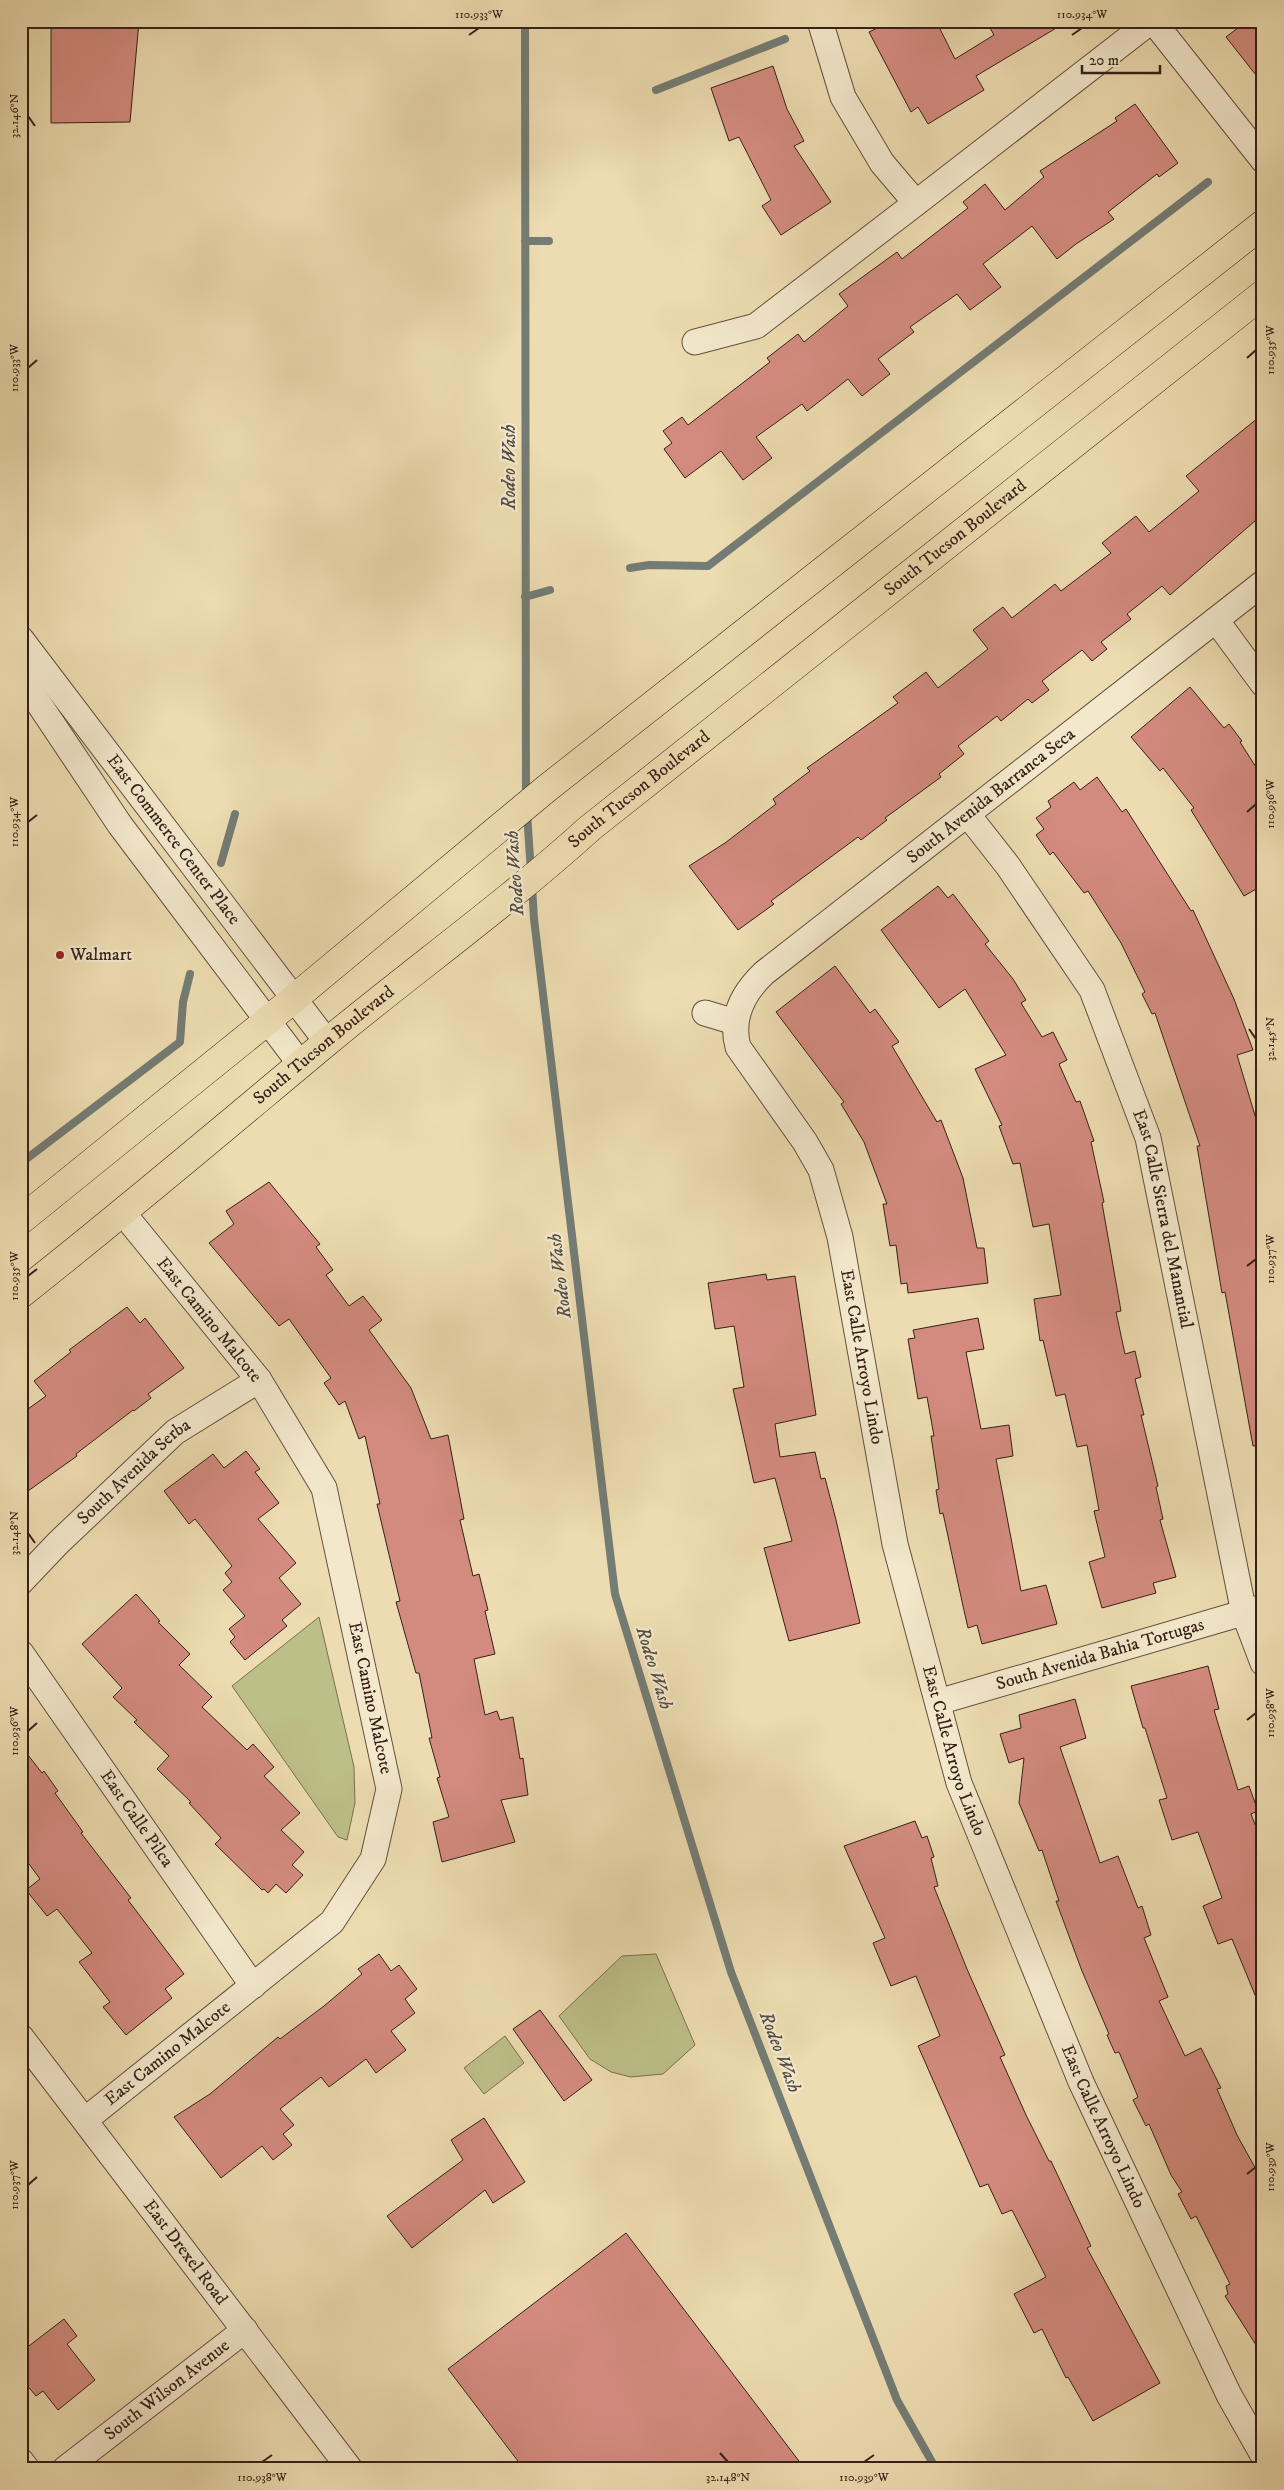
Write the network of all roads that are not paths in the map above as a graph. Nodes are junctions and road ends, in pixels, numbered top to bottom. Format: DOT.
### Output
graph roads {
  1 [pos="820,21"];
  2 [pos="1152,21"];
  3 [pos="1263,160"];
  4 [pos="916,203"];
  5 [pos="1263,224"];
  6 [pos="1263,294"];
  7 [pos="695,342"];
  8 [pos="1263,583"];
  9 [pos="1216,620"];
  10 [pos="21,639"];
  11 [pos="21,677"];
  12 [pos="1263,684"];
  13 [pos="968,815"];
  14 [pos="293,997"];
  15 [pos="705,1013"];
  16 [pos="266,1021"];
  17 [pos="735,1022"];
  18 [pos="327,1042"];
  19 [pos="301,1064"];
  20 [pos="123,1213"];
  21 [pos="21,1220"];
  22 [pos="21,1294"];
  23 [pos="259,1380"];
  24 [pos="21,1582"];
  25 [pos="1253,1610"];
  26 [pos="21,1653"];
  27 [pos="1263,1662"];
  28 [pos="938,1702"];
  29 [pos="253,1986"];
  30 [pos="21,2037"];
  31 [pos="85,2120"];
  32 [pos="245,2330"];
  33 [pos="1256,2428"];
  34 [pos="1263,2455"];
  35 [pos="21,2461"];
  36 [pos="27,2469"];
  37 [pos="65,2469"];
  38 [pos="350,2469"];
  1 -- 4 [label="street"];
  2 -- 3 [label="street"];
  2 -- 4 [label="street"];
  4 -- 7 [label="street"];
  5 -- 14 [label="main road"];
  6 -- 18 [label="main road, South Tucson Boulevard"];
  8 -- 9 [label="street, South Avenida Barranca Seca"];
  9 -- 12 [label="street"];
  9 -- 13 [label="street, South Avenida Barranca Seca"];
  10 -- 14 [label="street, East Commerce Center Place"];
  11 -- 16 [label="street, East Commerce Center Place"];
  13 -- 17 [label="street, South Avenida Barranca Seca"];
  13 -- 25 [label="street, East Calle Sierra del Manantial"];
  14 -- 16 [label="main road"];
  14 -- 18 [label="street, East Commerce Center Place"];
  15 -- 17 [label="street"];
  16 -- 19 [label="street, East Commerce Center Place"];
  16 -- 21 [label="main road"];
  17 -- 28 [label="street, East Calle Arroyo Lindo"];
  18 -- 19 [label="main road, South Tucson Boulevard"];
  19 -- 20 [label="main road, South Tucson Boulevard"];
  20 -- 22 [label="main road, South Tucson Boulevard"];
  20 -- 23 [label="street, East Camino Malcote"];
  23 -- 24 [label="street, South Avenida Serba"];
  23 -- 29 [label="street, East Camino Malcote"];
  25 -- 27 [label="street, East Calle Sierra del Manantial"];
  25 -- 28 [label="street, South Avenida Bahia Tortugas"];
  26 -- 29 [label="street, East Calle Pilca"];
  28 -- 33 [label="street, East Calle Arroyo Lindo"];
  29 -- 31 [label="street, East Camino Malcote"];
  30 -- 31 [label="street, East Drexel Road"];
  31 -- 32 [label="street, East Drexel Road"];
  32 -- 37 [label="street, South Wilson Avenue"];
  32 -- 38 [label="street, East Drexel Road"];
  33 -- 34 [label="street, East Calle Arroyo Lindo"];
  35 -- 36 [label="street"];
}
